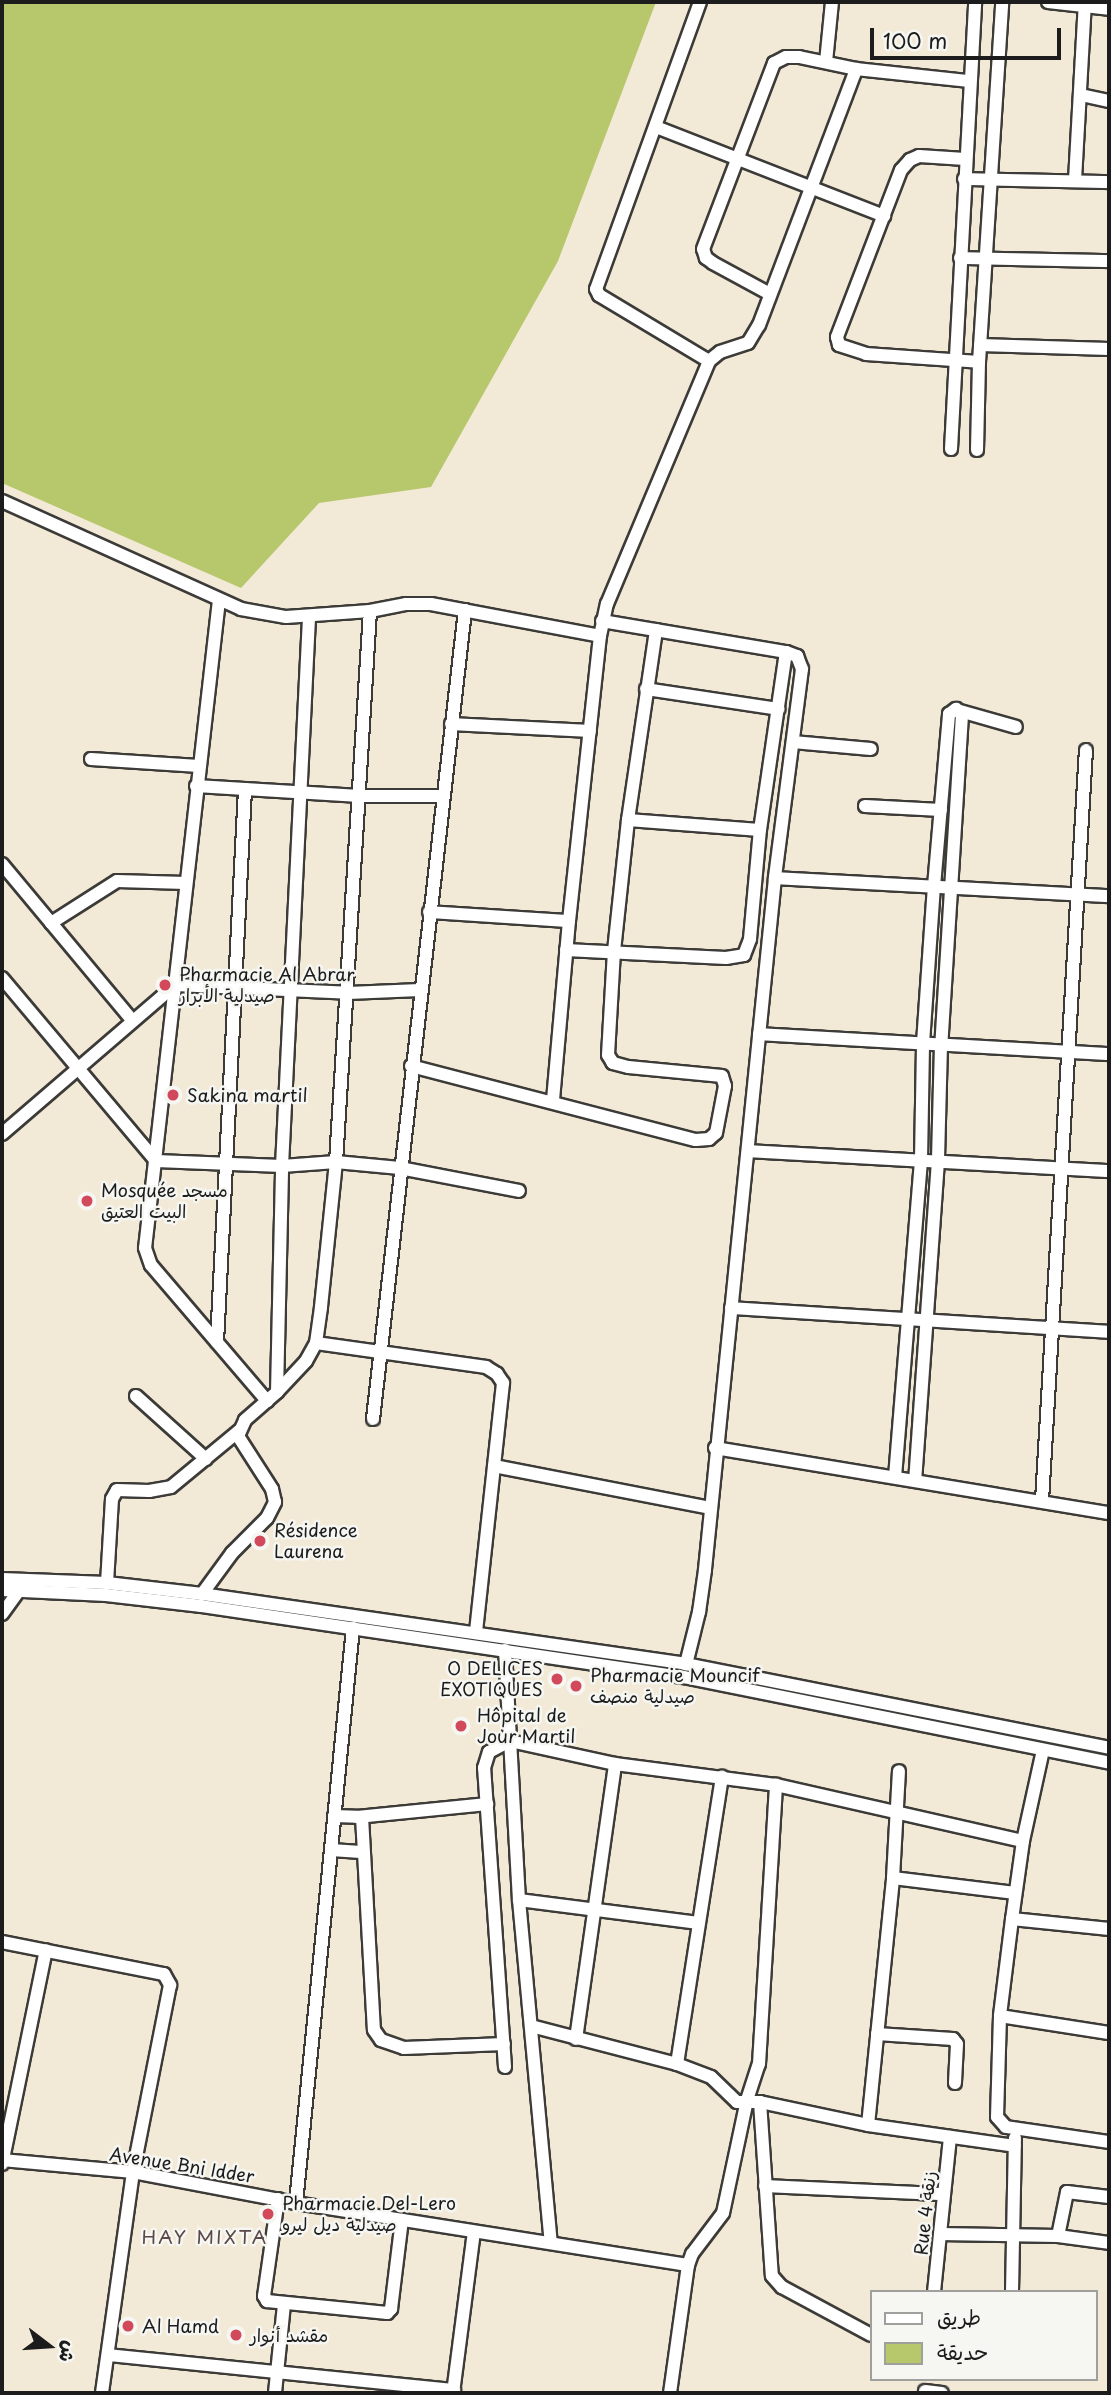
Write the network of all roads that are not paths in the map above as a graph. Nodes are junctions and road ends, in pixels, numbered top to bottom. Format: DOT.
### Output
graph roads {
  1 [pos="700,2"];
  2 [pos="832,2"];
  3 [pos="975,2"];
  4 [pos="1002,2"];
  5 [pos="1048,2"];
  6 [pos="1085,4"];
  7 [pos="1109,9"];
  8 [pos="826,62"];
  9 [pos="856,69"];
  10 [pos="969,81"];
  11 [pos="1081,95"];
  12 [pos="1109,101"];
  13 [pos="656,127"];
  14 [pos="738,158"];
  15 [pos="965,159"];
  16 [pos="991,178"];
  17 [pos="964,179"];
  18 [pos="1075,180"];
  19 [pos="1109,182"];
  20 [pos="813,187"];
  21 [pos="884,216"];
  22 [pos="986,257"];
  23 [pos="960,258"];
  24 [pos="1109,261"];
  25 [pos="770,294"];
  26 [pos="980,345"];
  27 [pos="1109,349"];
  28 [pos="709,361"];
  29 [pos="954,361"];
  30 [pos="979,362"];
  31 [pos="951,449"];
  32 [pos="977,450"];
  33 [pos="2,501"];
  34 [pos="219,600"];
  35 [pos="465,610"];
  36 [pos="370,611"];
  37 [pos="309,617"];
  38 [pos="603,621"];
  39 [pos="656,630"];
  40 [pos="600,636"];
  41 [pos="786,652"];
  42 [pos="646,689"];
  43 [pos="778,709"];
  44 [pos="960,711"];
  45 [pos="451,724"];
  46 [pos="1017,727"];
  47 [pos="590,731"];
  48 [pos="793,742"];
  49 [pos="871,749"];
  50 [pos="1086,750"];
  51 [pos="90,759"];
  52 [pos="199,766"];
  53 [pos="196,786"];
  54 [pos="245,789"];
  55 [pos="301,793"];
  56 [pos="360,796"];
  57 [pos="443,796"];
  58 [pos="865,806"];
  59 [pos="941,810"];
  60 [pos="628,820"];
  61 [pos="760,830"];
  62 [pos="2,864"];
  63 [pos="775,878"];
  64 [pos="186,883"];
  65 [pos="934,886"];
  66 [pos="951,887"];
  67 [pos="1077,894"];
  68 [pos="1109,895"];
  69 [pos="429,912"];
  70 [pos="569,921"];
  71 [pos="51,923"];
  72 [pos="566,950"];
  73 [pos="614,951"];
  74 [pos="2,978"];
  75 [pos="175,985"];
  76 [pos="237,987"];
  77 [pos="291,990"];
  78 [pos="420,990"];
  79 [pos="348,993"];
  80 [pos="133,1021"];
  81 [pos="760,1034"];
  82 [pos="923,1044"];
  83 [pos="942,1045"];
  84 [pos="1068,1051"];
  85 [pos="1109,1054"];
  86 [pos="411,1066"];
  87 [pos="78,1068"];
  88 [pos="553,1100"];
  89 [pos="2,1134"];
  90 [pos="748,1151"];
  91 [pos="921,1160"];
  92 [pos="156,1161"];
  93 [pos="938,1161"];
  94 [pos="336,1162"];
  95 [pos="226,1163"];
  96 [pos="282,1166"];
  97 [pos="400,1168"];
  98 [pos="1061,1169"];
  99 [pos="1109,1171"];
  100 [pos="519,1191"];
  101 [pos="731,1308"];
  102 [pos="909,1320"];
  103 [pos="927,1321"];
  104 [pos="1052,1328"];
  105 [pos="1109,1332"];
  106 [pos="217,1342"];
  107 [pos="316,1343"];
  108 [pos="378,1353"];
  109 [pos="278,1392"];
  110 [pos="136,1396"];
  111 [pos="267,1401"];
  112 [pos="373,1419"];
  113 [pos="240,1430"];
  114 [pos="715,1448"];
  115 [pos="206,1459"];
  116 [pos="494,1466"];
  117 [pos="895,1476"];
  118 [pos="915,1480"];
  119 [pos="1042,1502"];
  120 [pos="710,1508"];
  121 [pos="1109,1513"];
  122 [pos="2,1579"];
  123 [pos="107,1583"];
  124 [pos="20,1586"];
  125 [pos="2,1590"];
  126 [pos="202,1594"];
  127 [pos="2,1614"];
  128 [pos="353,1628"];
  129 [pos="476,1633"];
  130 [pos="505,1650"];
  131 [pos="686,1664"];
  132 [pos="510,1741"];
  133 [pos="1109,1748"];
  134 [pos="1043,1751"];
  135 [pos="615,1763"];
  136 [pos="1109,1763"];
  137 [pos="899,1771"];
  138 [pos="722,1777"];
  139 [pos="776,1785"];
  140 [pos="487,1804"];
  141 [pos="895,1811"];
  142 [pos="334,1816"];
  143 [pos="362,1817"];
  144 [pos="1023,1841"];
  145 [pos="331,1850"];
  146 [pos="361,1852"];
  147 [pos="893,1878"];
  148 [pos="1015,1894"];
  149 [pos="519,1900"];
  150 [pos="597,1911"];
  151 [pos="1012,1919"];
  152 [pos="699,1923"];
  153 [pos="1109,1929"];
  154 [pos="2,1942"];
  155 [pos="46,1951"];
  156 [pos="1000,2016"];
  157 [pos="531,2026"];
  158 [pos="1109,2033"];
  159 [pos="877,2035"];
  160 [pos="576,2039"];
  161 [pos="504,2045"];
  162 [pos="677,2064"];
  163 [pos="505,2067"];
  164 [pos="955,2083"];
  165 [pos="754,2101"];
  166 [pos="868,2125"];
  167 [pos="1016,2128"];
  168 [pos="950,2137"];
  169 [pos="1109,2142"];
  170 [pos="1015,2146"];
  171 [pos="2,2161"];
  172 [pos="133,2172"];
  173 [pos="765,2186"];
  174 [pos="944,2193"];
  175 [pos="1109,2197"];
  176 [pos="278,2199"];
  177 [pos="296,2203"];
  178 [pos="402,2220"];
  179 [pos="474,2232"];
  180 [pos="940,2234"];
  181 [pos="1013,2235"];
  182 [pos="1058,2236"];
  183 [pos="551,2243"];
  184 [pos="1109,2243"];
  185 [pos="688,2265"];
  186 [pos="934,2290"];
  187 [pos="1012,2290"];
  188 [pos="284,2304"];
  189 [pos="870,2334"];
  190 [pos="108,2355"];
  191 [pos="277,2374"];
  192 [pos="925,2388"];
  193 [pos="454,2392"];
  194 [pos="102,2393"];
  195 [pos="275,2393"];
  196 [pos="670,2393"];
  197 [pos="942,2393"];
  1 -- 13 [label="street"];
  2 -- 8 [label="street"];
  3 -- 10 [label="street"];
  4 -- 16 [label="street"];
  5 -- 6 [label="street"];
  6 -- 7 [label="street"];
  6 -- 11 [label="street"];
  8 -- 9 [label="street"];
  8 -- 14 [label="street"];
  9 -- 10 [label="street"];
  9 -- 20 [label="street"];
  10 -- 15 [label="street"];
  11 -- 12 [label="street"];
  11 -- 18 [label="street"];
  13 -- 14 [label="street"];
  13 -- 28 [label="street"];
  14 -- 20 [label="street"];
  14 -- 25 [label="street"];
  15 -- 17 [label="street"];
  15 -- 21 [label="street"];
  16 -- 17 [label="street"];
  16 -- 18 [label="street"];
  16 -- 22 [label="street"];
  17 -- 23 [label="street"];
  18 -- 19 [label="street"];
  20 -- 21 [label="street"];
  20 -- 25 [label="street"];
  21 -- 29 [label="street"];
  22 -- 23 [label="street"];
  22 -- 24 [label="street"];
  22 -- 26 [label="street"];
  23 -- 29 [label="street"];
  25 -- 28 [label="street"];
  26 -- 27 [label="street"];
  26 -- 30 [label="street"];
  28 -- 38 [label="street"];
  29 -- 30 [label="street"];
  29 -- 31 [label="street"];
  30 -- 32 [label="street"];
  33 -- 34 [label="street"];
  34 -- 37 [label="street"];
  34 -- 52 [label="street"];
  35 -- 36 [label="street"];
  35 -- 40 [label="street"];
  35 -- 45 [label="street"];
  36 -- 37 [label="street"];
  36 -- 56 [label="street"];
  37 -- 55 [label="street"];
  38 -- 39 [label="street"];
  38 -- 40 [label="street"];
  39 -- 41 [label="street"];
  39 -- 42 [label="street"];
  40 -- 47 [label="street"];
  41 -- 43 [label="street"];
  41 -- 48 [label="street"];
  42 -- 43 [label="street"];
  42 -- 60 [label="street"];
  43 -- 61 [label="street"];
  44 -- 46 [label="street"];
  44 -- 59 [label="street"];
  44 -- 66 [label="street"];
  45 -- 47 [label="street"];
  45 -- 57 [label="street"];
  47 -- 70 [label="street"];
  48 -- 49 [label="street"];
  48 -- 63 [label="street"];
  50 -- 67 [label="street"];
  51 -- 52 [label="street"];
  52 -- 53 [label="street"];
  53 -- 54 [label="street"];
  53 -- 64 [label="street"];
  54 -- 55 [label="street"];
  54 -- 76 [label="street"];
  55 -- 56 [label="street"];
  55 -- 77 [label="street"];
  56 -- 57 [label="street"];
  56 -- 79 [label="street"];
  57 -- 69 [label="street"];
  58 -- 59 [label="street"];
  59 -- 65 [label="street"];
  60 -- 61 [label="street"];
  60 -- 73 [label="street"];
  61 -- 73 [label="street"];
  62 -- 71 [label="street"];
  63 -- 65 [label="street"];
  63 -- 81 [label="street"];
  64 -- 71 [label="street"];
  64 -- 75 [label="street"];
  65 -- 66 [label="street"];
  65 -- 82 [label="street"];
  66 -- 67 [label="street"];
  66 -- 83 [label="street"];
  67 -- 68 [label="street"];
  67 -- 84 [label="street"];
  69 -- 70 [label="street"];
  69 -- 78 [label="street"];
  70 -- 72 [label="street"];
  71 -- 80 [label="street"];
  72 -- 73 [label="street"];
  72 -- 88 [label="street"];
  73 -- 88 [label="street"];
  74 -- 87 [label="street"];
  75 -- 76 [label="street"];
  75 -- 80 [label="street"];
  75 -- 92 [label="street"];
  76 -- 77 [label="street"];
  76 -- 95 [label="street"];
  77 -- 79 [label="street"];
  77 -- 96 [label="street"];
  78 -- 79 [label="street"];
  78 -- 86 [label="street"];
  79 -- 94 [label="street"];
  80 -- 87 [label="street"];
  81 -- 82 [label="street"];
  81 -- 90 [label="street"];
  82 -- 83 [label="street"];
  82 -- 91 [label="street"];
  83 -- 84 [label="street"];
  83 -- 93 [label="street"];
  84 -- 85 [label="street"];
  84 -- 98 [label="street"];
  86 -- 88 [label="street"];
  86 -- 97 [label="street"];
  87 -- 89 [label="street"];
  87 -- 92 [label="street"];
  90 -- 91 [label="street"];
  90 -- 101 [label="street"];
  91 -- 93 [label="street"];
  91 -- 102 [label="street"];
  92 -- 95 [label="street"];
  92 -- 106 [label="street"];
  93 -- 98 [label="street"];
  93 -- 103 [label="street"];
  94 -- 96 [label="street"];
  94 -- 97 [label="street"];
  94 -- 107 [label="street"];
  95 -- 96 [label="street"];
  95 -- 106 [label="street"];
  96 -- 109 [label="street"];
  97 -- 100 [label="street"];
  97 -- 108 [label="street"];
  98 -- 99 [label="street"];
  98 -- 104 [label="street"];
  101 -- 102 [label="street"];
  101 -- 114 [label="street"];
  102 -- 103 [label="street"];
  102 -- 117 [label="street"];
  103 -- 104 [label="street"];
  103 -- 118 [label="street"];
  104 -- 105 [label="street"];
  104 -- 119 [label="street"];
  106 -- 111 [label="street"];
  107 -- 108 [label="street"];
  107 -- 109 [label="street"];
  108 -- 112 [label="street"];
  108 -- 116 [label="street"];
  109 -- 111 [label="street"];
  110 -- 115 [label="street"];
  111 -- 113 [label="street"];
  113 -- 115 [label="street"];
  113 -- 126 [label="street"];
  114 -- 117 [label="street"];
  114 -- 120 [label="street"];
  115 -- 123 [label="street"];
  116 -- 120 [label="street"];
  116 -- 129 [label="street"];
  117 -- 118 [label="street"];
  118 -- 119 [label="street"];
  119 -- 121 [label="street"];
  120 -- 131 [label="street"];
  122 -- 124 [label="street"];
  123 -- 124 [label="street"];
  123 -- 126 [label="street"];
  124 -- 125 [label="street"];
  124 -- 127 [label="street"];
  124 -- 128 [label="street"];
  126 -- 129 [label="street"];
  128 -- 130 [label="street"];
  128 -- 142 [label="street"];
  129 -- 131 [label="street"];
  130 -- 132 [label="street"];
  130 -- 134 [label="street"];
  131 -- 133 [label="street"];
  132 -- 135 [label="street"];
  132 -- 140 [label="street"];
  132 -- 149 [label="street"];
  134 -- 136 [label="street"];
  134 -- 144 [label="street"];
  135 -- 138 [label="street"];
  135 -- 150 [label="street"];
  137 -- 141 [label="street"];
  138 -- 139 [label="street"];
  138 -- 152 [label="street"];
  139 -- 141 [label="street"];
  139 -- 165 [label="street"];
  140 -- 143 [label="street"];
  140 -- 161 [label="street"];
  141 -- 144 [label="street"];
  141 -- 147 [label="street"];
  142 -- 143 [label="street"];
  142 -- 145 [label="street"];
  143 -- 146 [label="street"];
  144 -- 148 [label="street"];
  145 -- 146 [label="street"];
  145 -- 177 [label="street"];
  146 -- 161 [label="street"];
  147 -- 148 [label="street"];
  147 -- 159 [label="street"];
  148 -- 151 [label="street"];
  149 -- 150 [label="street"];
  149 -- 157 [label="street"];
  150 -- 152 [label="street"];
  150 -- 160 [label="street"];
  151 -- 153 [label="street"];
  151 -- 156 [label="street"];
  152 -- 162 [label="street"];
  154 -- 155 [label="street"];
  155 -- 171 [label="street"];
  155 -- 172 [label="street"];
  156 -- 158 [label="street"];
  156 -- 167 [label="street"];
  157 -- 160 [label="street"];
  157 -- 183 [label="street"];
  159 -- 164 [label="street"];
  159 -- 166 [label="street"];
  160 -- 162 [label="street"];
  161 -- 163 [label="street"];
  162 -- 165 [label="street"];
  165 -- 166 [label="street"];
  165 -- 173 [label="street"];
  165 -- 185 [label="street"];
  166 -- 168 [label="street"];
  167 -- 169 [label="street"];
  167 -- 170 [label="street"];
  168 -- 170 [label="street"];
  168 -- 174 [label="street, Rue 4 زنقة"];
  170 -- 181 [label="street"];
  171 -- 172 [label="street, Avenue Bni Idder"];
  172 -- 176 [label="street, Avenue Bni Idder"];
  172 -- 190 [label="street"];
  173 -- 174 [label="street"];
  173 -- 189 [label="street"];
  174 -- 180 [label="street, Rue 4 زنقة"];
  175 -- 182 [label="street"];
  176 -- 177 [label="street, Avenue Bni Idder"];
  176 -- 188 [label="street"];
  177 -- 178 [label="street, Avenue Bni Idder"];
  178 -- 179 [label="street, Avenue Bni Idder"];
  178 -- 188 [label="street"];
  179 -- 183 [label="street, Avenue Bni Idder"];
  179 -- 193 [label="street"];
  180 -- 181 [label="street"];
  180 -- 186 [label="street, Rue 4 زنقة"];
  181 -- 182 [label="street"];
  181 -- 187 [label="street"];
  182 -- 184 [label="street"];
  183 -- 185 [label="street, Avenue Bni Idder"];
  185 -- 196 [label="street"];
  188 -- 191 [label="street"];
  190 -- 191 [label="street"];
  190 -- 194 [label="street"];
  191 -- 193 [label="street"];
  191 -- 195 [label="street"];
  192 -- 197 [label="street"];
}
